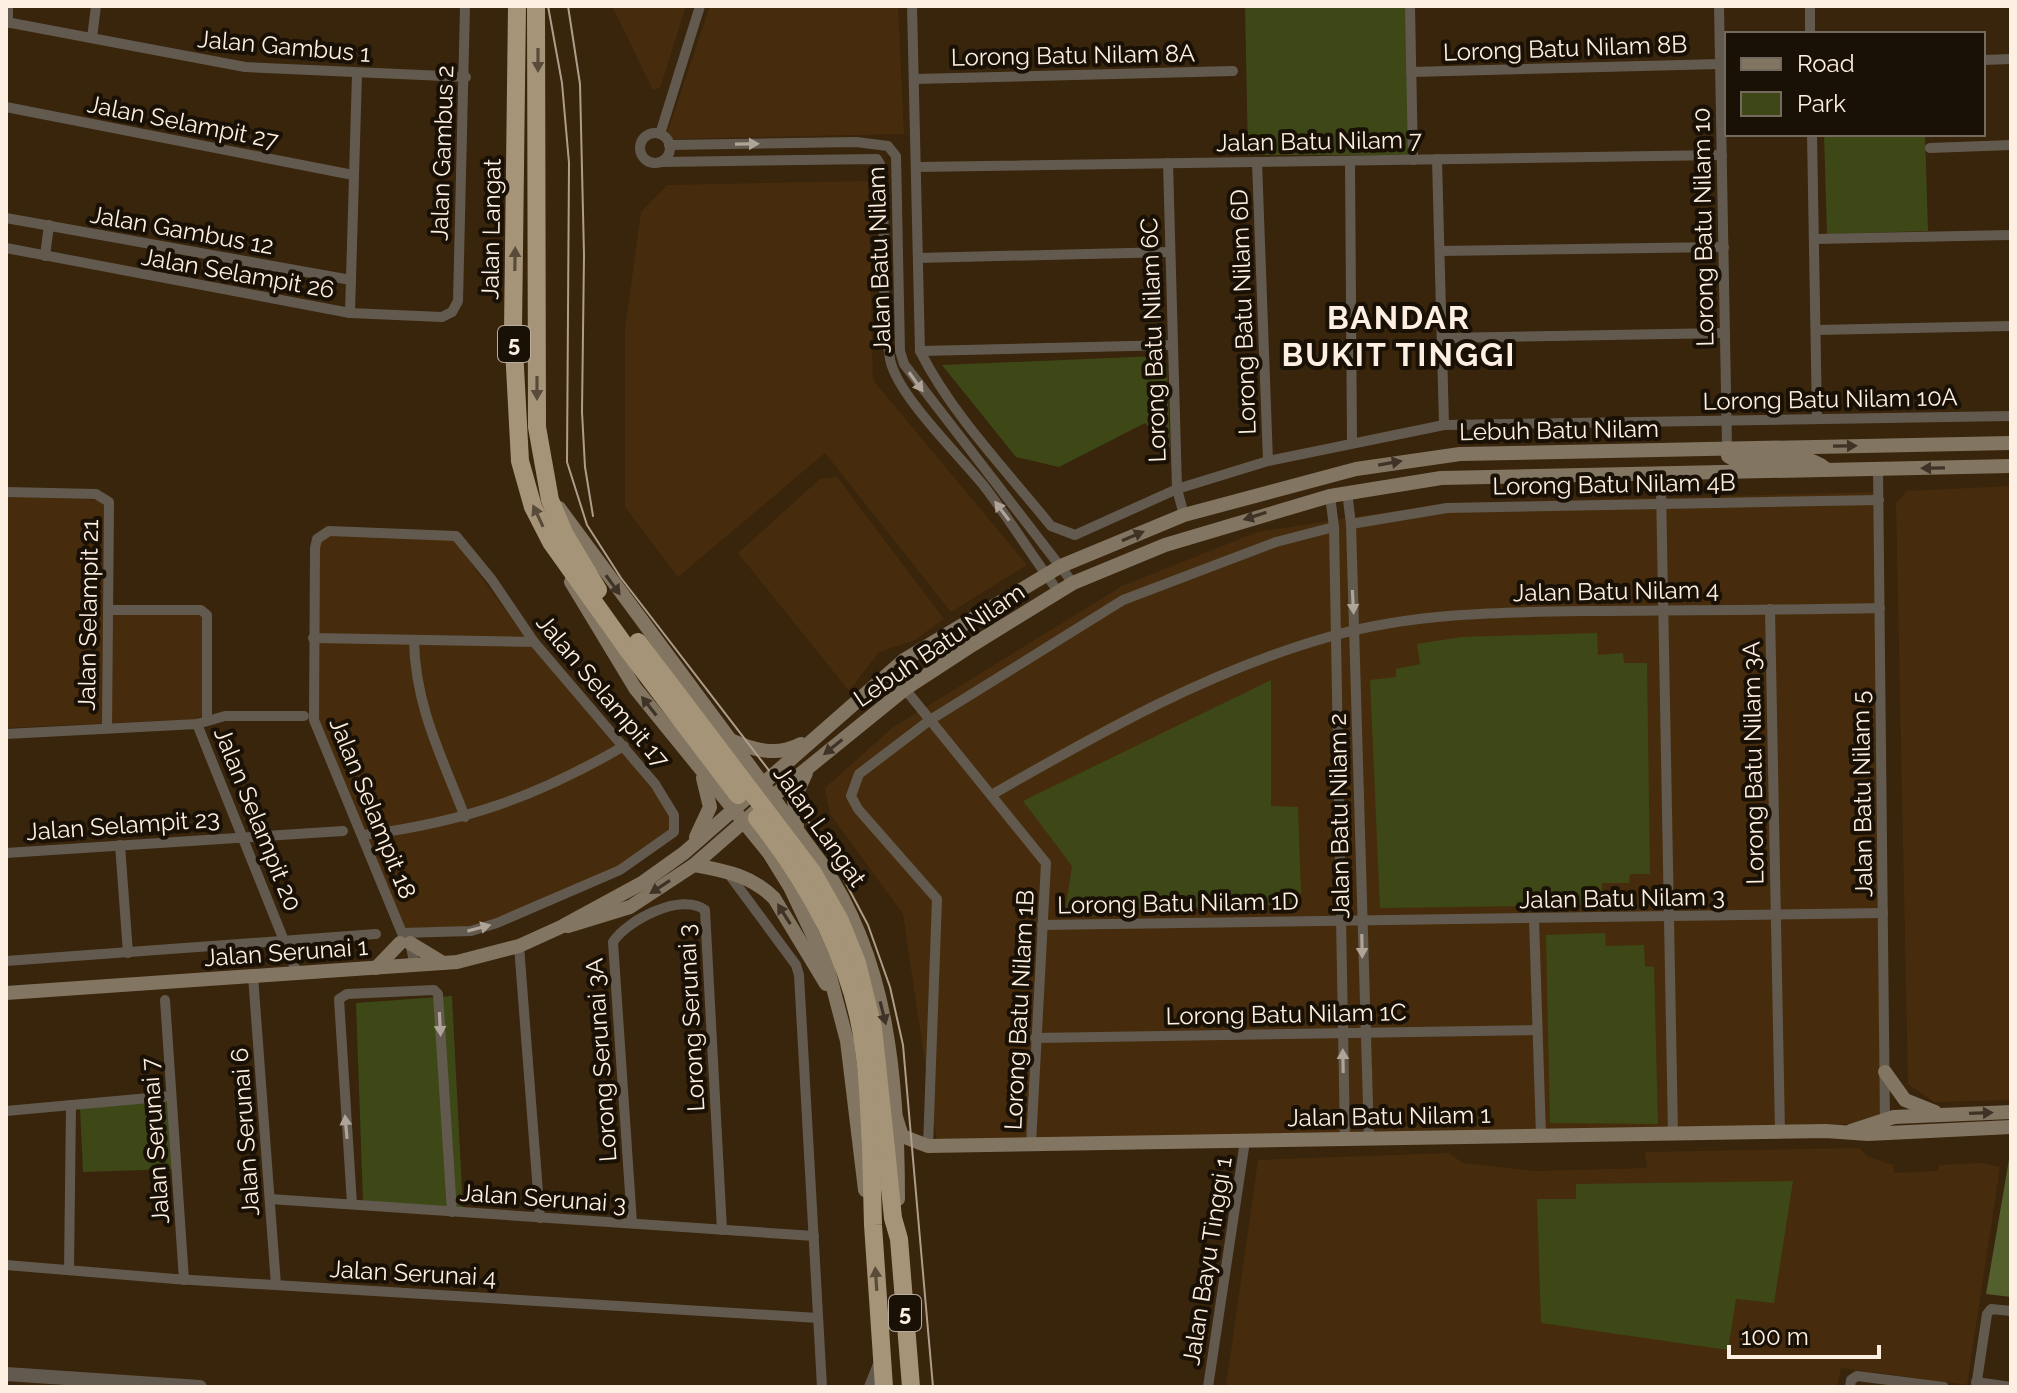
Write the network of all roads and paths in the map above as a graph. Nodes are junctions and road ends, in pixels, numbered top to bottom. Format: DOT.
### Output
graph roads {
  1 [pos="8,6"];
  2 [pos="96,6"];
  3 [pos="465,6"];
  4 [pos="517,6"];
  5 [pos="536,6"];
  6 [pos="700,6"];
  7 [pos="912,6"];
  8 [pos="1410,6"];
  9 [pos="1719,6"];
  10 [pos="1810,6"];
  11 [pos="7,22"];
  12 [pos="1810,32"];
  13 [pos="92,38"];
  14 [pos="2011,59"];
  15 [pos="1985,60"];
  16 [pos="1720,64"];
  17 [pos="1233,71"];
  18 [pos="1411,72"];
  19 [pos="357,74"];
  20 [pos="466,77"];
  21 [pos="914,79"];
  22 [pos="6,107"];
  23 [pos="660,134"];
  24 [pos="1812,136"];
  25 [pos="669,145"];
  26 [pos="2011,145"];
  27 [pos="888,146"];
  28 [pos="1930,148"];
  29 [pos="1722,155"];
  30 [pos="877,159"];
  31 [pos="1437,159"];
  32 [pos="1413,160"];
  33 [pos="1350,161"];
  34 [pos="661,162"];
  35 [pos="1257,162"];
  36 [pos="1168,163"];
  37 [pos="917,167"];
  38 [pos="353,175"];
  39 [pos="6,218"];
  40 [pos="49,225"];
  41 [pos="2011,235"];
  42 [pos="1814,239"];
  43 [pos="1724,247"];
  44 [pos="6,248"];
  45 [pos="1440,251"];
  46 [pos="1170,252"];
  47 [pos="45,256"];
  48 [pos="918,258"];
  49 [pos="351,280"];
  50 [pos="458,301"];
  51 [pos="350,313"];
  52 [pos="2011,326"];
  53 [pos="1816,330"];
  54 [pos="1725,333"];
  55 [pos="1442,338"];
  56 [pos="1173,345"];
  57 [pos="920,351"];
  58 [pos="2011,416"];
  59 [pos="1727,419"];
  60 [pos="1817,419"];
  61 [pos="1444,425"];
  62 [pos="974,429"];
  63 [pos="1352,442"];
  64 [pos="2011,443"];
  65 [pos="1727,448"];
  66 [pos="969,449"];
  67 [pos="1268,461"];
  68 [pos="2011,466"];
  69 [pos="1827,469"];
  70 [pos="1878,469"];
  71 [pos="1649,474"];
  72 [pos="1313,479"];
  73 [pos="1177,489"];
  74 [pos="6,492"];
  75 [pos="1347,492"];
  76 [pos="1330,496"];
  77 [pos="550,500"];
  78 [pos="1879,500"];
  79 [pos="1661,502"];
  80 [pos="1184,515"];
  81 [pos="1351,524"];
  82 [pos="1334,527"];
  83 [pos="445,535"];
  84 [pos="551,542"];
  85 [pos="1061,566"];
  86 [pos="1046,575"];
  87 [pos="1073,583"];
  88 [pos="1058,591"];
  89 [pos="1880,608"];
  90 [pos="1770,609"];
  91 [pos="108,610"];
  92 [pos="1662,610"];
  93 [pos="1354,631"];
  94 [pos="1334,635"];
  95 [pos="313,638"];
  96 [pos="414,640"];
  97 [pos="534,642"];
  98 [pos="633,646"];
  99 [pos="905,689"];
  100 [pos="304,716"];
  101 [pos="930,720"];
  102 [pos="202,722"];
  103 [pos="717,726"];
  104 [pos="107,728"];
  105 [pos="6,734"];
  106 [pos="819,734"];
  107 [pos="729,740"];
  108 [pos="679,744"];
  109 [pos="624,746"];
  110 [pos="810,766"];
  111 [pos="701,771"];
  112 [pos="762,784"];
  113 [pos="993,794"];
  114 [pos="772,797"];
  115 [pos="734,810"];
  116 [pos="465,817"];
  117 [pos="744,823"];
  118 [pos="343,831"];
  119 [pos="798,831"];
  120 [pos="364,835"];
  121 [pos="243,837"];
  122 [pos="120,845"];
  123 [pos="6,853"];
  124 [pos="689,859"];
  125 [pos="822,864"];
  126 [pos="620,870"];
  127 [pos="727,871"];
  128 [pos="790,887"];
  129 [pos="633,888"];
  130 [pos="1883,913"];
  131 [pos="1777,916"];
  132 [pos="1669,918"];
  133 [pos="1534,919"];
  134 [pos="1340,921"];
  135 [pos="1362,921"];
  136 [pos="1042,925"];
  137 [pos="563,926"];
  138 [pos="376,934"];
  139 [pos="404,940"];
  140 [pos="287,942"];
  141 [pos="613,942"];
  142 [pos="519,946"];
  143 [pos="128,953"];
  144 [pos="6,961"];
  145 [pos="444,963"];
  146 [pos="409,966"];
  147 [pos="375,968"];
  148 [pos="297,973"];
  149 [pos="253,976"];
  150 [pos="6,993"];
  151 [pos="165,1000"];
  152 [pos="838,1005"];
  153 [pos="1536,1030"];
  154 [pos="1364,1033"];
  155 [pos="1343,1034"];
  156 [pos="1035,1038"];
  157 [pos="1885,1072"];
  158 [pos="171,1096"];
  159 [pos="71,1105"];
  160 [pos="6,1111"];
  161 [pos="2011,1112"];
  162 [pos="1942,1115"];
  163 [pos="896,1117"];
  164 [pos="1885,1126"];
  165 [pos="2011,1127"];
  166 [pos="1780,1132"];
  167 [pos="1673,1134"];
  168 [pos="1541,1136"];
  169 [pos="1345,1139"];
  170 [pos="1369,1139"];
  171 [pos="1245,1141"];
  172 [pos="1031,1144"];
  173 [pos="928,1146"];
  174 [pos="878,1148"];
  175 [pos="898,1179"];
  176 [pos="270,1199"];
  177 [pos="352,1204"];
  178 [pos="452,1212"];
  179 [pos="540,1218"];
  180 [pos="632,1223"];
  181 [pos="873,1225"];
  182 [pos="722,1230"];
  183 [pos="814,1236"];
  184 [pos="899,1239"];
  185 [pos="6,1265"];
  186 [pos="69,1270"];
  187 [pos="184,1280"];
  188 [pos="276,1285"];
  189 [pos="2011,1311"];
  190 [pos="818,1318"];
  191 [pos="882,1360"];
  192 [pos="6,1374"];
  193 [pos="70,1383"];
  194 [pos="1976,1384"];
  195 [pos="200,1387"];
  196 [pos="822,1387"];
  197 [pos="871,1387"];
  198 [pos="884,1387"];
  199 [pos="911,1387"];
  200 [pos="1208,1387"];
  201 [pos="1850,1387"];
  202 [pos="1944,1387"];
  203 [pos="2011,1387"];
  1 -- 11 [label="street"];
  2 -- 13 [label="street"];
  3 -- 20 [label="street, Jalan Gambus 2"];
  84 -- 4 [label="highway, Jalan Langat / 5, one-way"];
  5 -- 77 [label="highway, Jalan Langat / 5, one-way"];
  6 -- 23 [label="street"];
  7 -- 21 [label="street"];
  8 -- 18 [label="street"];
  9 -- 16 [label="street, Lorong Batu Nilam 10"];
  10 -- 12 [label="street"];
  11 -- 13 [label="street, Jalan Gambus 1"];
  13 -- 19 [label="street, Jalan Gambus 1"];
  14 -- 15 [label="street"];
  16 -- 18 [label="street, Lorong Batu Nilam 8B"];
  16 -- 29 [label="street, Lorong Batu Nilam 10"];
  17 -- 21 [label="street, Lorong Batu Nilam 8A"];
  18 -- 32 [label="street"];
  19 -- 20 [label="street, Jalan Gambus 1"];
  19 -- 38 [label="street"];
  20 -- 50 [label="street, Jalan Gambus 2"];
  21 -- 37 [label="street"];
  22 -- 38 [label="street, Jalan Selampit 27"];
  23 -- 25 [label="street"];
  23 -- 34 [label="street"];
  24 -- 42 [label="street"];
  25 -- 27 [label="street, Jalan Batu Nilam, one-way"];
  25 -- 34 [label="street"];
  26 -- 28 [label="street"];
  27 -- 30 [label="street"];
  27 -- 66 [label="street, Jalan Batu Nilam, one-way"];
  29 -- 31 [label="street, Jalan Batu Nilam 7"];
  29 -- 43 [label="street, Lorong Batu Nilam 10"];
  30 -- 34 [label="street, Jalan Batu Nilam"];
  86 -- 30 [label="street, Jalan Batu Nilam, one-way"];
  31 -- 32 [label="street, Jalan Batu Nilam 7"];
  31 -- 45 [label="street"];
  32 -- 33 [label="street, Jalan Batu Nilam 7"];
  33 -- 35 [label="street, Jalan Batu Nilam 7"];
  33 -- 63 [label="street"];
  35 -- 36 [label="street, Jalan Batu Nilam 7"];
  35 -- 67 [label="street, Lorong Batu Nilam 6D"];
  36 -- 37 [label="street, Jalan Batu Nilam 7"];
  36 -- 46 [label="street, Lorong Batu Nilam 6C"];
  37 -- 48 [label="street"];
  38 -- 49 [label="street"];
  39 -- 40 [label="street, Jalan Gambus 12"];
  40 -- 47 [label="street"];
  40 -- 49 [label="street, Jalan Gambus 12"];
  41 -- 42 [label="street"];
  42 -- 53 [label="street"];
  43 -- 45 [label="street"];
  43 -- 54 [label="street, Lorong Batu Nilam 10"];
  44 -- 47 [label="street, Jalan Selampit 26"];
  45 -- 55 [label="street"];
  46 -- 48 [label="street"];
  46 -- 56 [label="street, Lorong Batu Nilam 6C"];
  47 -- 51 [label="street, Jalan Selampit 26"];
  48 -- 57 [label="street"];
  49 -- 51 [label="street"];
  50 -- 51 [label="street, Jalan Selampit 26"];
  52 -- 53 [label="street"];
  53 -- 60 [label="street"];
  54 -- 55 [label="street"];
  54 -- 59 [label="street, Lorong Batu Nilam 10"];
  55 -- 61 [label="street"];
  56 -- 57 [label="street"];
  56 -- 73 [label="street, Lorong Batu Nilam 6C"];
  57 -- 62 [label="street"];
  58 -- 60 [label="street, Lorong Batu Nilam 10A"];
  59 -- 60 [label="street, Lorong Batu Nilam 10A"];
  59 -- 61 [label="street, Lorong Batu Nilam 10A"];
  59 -- 65 [label="street, Lorong Batu Nilam 10"];
  61 -- 63 [label="street, Lorong Batu Nilam 10A"];
  62 -- 66 [label="street"];
  62 -- 73 [label="street, Lorong Batu Nilam 10A"];
  63 -- 67 [label="street, Lorong Batu Nilam 10A"];
  65 -- 64 [label="main road, Lebuh Batu Nilam, one-way"];
  65 -- 69 [label="main road"];
  72 -- 65 [label="main road, Lebuh Batu Nilam, one-way"];
  66 -- 85 [label="street, Jalan Batu Nilam"];
  67 -- 73 [label="street, Lorong Batu Nilam 10A"];
  68 -- 70 [label="main road, Lebuh Batu Nilam, one-way"];
  69 -- 70 [label="main road, Lebuh Batu Nilam"];
  69 -- 71 [label="main road, Lebuh Batu Nilam"];
  70 -- 78 [label="street, Jalan Batu Nilam 5"];
  71 -- 75 [label="main road, Lebuh Batu Nilam"];
  71 -- 79 [label="street"];
  72 -- 75 [label="main road"];
  72 -- 80 [label="main road, Lebuh Batu Nilam"];
  73 -- 80 [label="street, Lorong Batu Nilam 6C"];
  74 -- 91 [label="street, Jalan Selampit 21"];
  75 -- 76 [label="main road, Lebuh Batu Nilam"];
  75 -- 81 [label="street, Jalan Batu Nilam 2"];
  76 -- 82 [label="street, Jalan Batu Nilam 2"];
  76 -- 87 [label="main road, Lebuh Batu Nilam, one-way"];
  77 -- 98 [label="highway, Jalan Langat / 5"];
  77 -- 103 [label="main road, Jalan Langat / 5, one-way"];
  78 -- 79 [label="street, Lorong Batu Nilam 4B"];
  78 -- 89 [label="street, Jalan Batu Nilam 5"];
  79 -- 81 [label="street, Lorong Batu Nilam 4B"];
  79 -- 92 [label="street"];
  85 -- 80 [label="main road, Lebuh Batu Nilam, one-way"];
  81 -- 93 [label="street, Jalan Batu Nilam 2, one-way"];
  82 -- 94 [label="street, Jalan Batu Nilam 2"];
  82 -- 101 [label="street"];
  83 -- 95 [label="street, Jalan Selampit 18"];
  83 -- 97 [label="street, Jalan Selampit 17"];
  84 -- 98 [label="highway, Jalan Langat / 5"];
  108 -- 84 [label="main road, Jalan Langat / 5, one-way"];
  85 -- 86 [label="main road, Lebuh Batu Nilam"];
  85 -- 87 [label="street, Jalan Batu Nilam"];
  86 -- 88 [label="street, Jalan Batu Nilam"];
  86 -- 106 [label="main road, Lebuh Batu Nilam"];
  87 -- 88 [label="main road, Lebuh Batu Nilam"];
  88 -- 99 [label="main road, Lebuh Batu Nilam"];
  89 -- 90 [label="street, Jalan Batu Nilam 4"];
  89 -- 130 [label="street, Jalan Batu Nilam 5"];
  90 -- 92 [label="street, Jalan Batu Nilam 4"];
  90 -- 131 [label="street, Lorong Batu Nilam 3A"];
  91 -- 102 [label="street"];
  91 -- 104 [label="street, Jalan Selampit 21"];
  92 -- 93 [label="street, Jalan Batu Nilam 4"];
  92 -- 132 [label="street"];
  93 -- 94 [label="street"];
  93 -- 135 [label="street, Jalan Batu Nilam 2"];
  94 -- 113 [label="street"];
  94 -- 134 [label="street, Jalan Batu Nilam 2"];
  95 -- 96 [label="street"];
  95 -- 120 [label="street, Jalan Selampit 18"];
  96 -- 97 [label="street"];
  96 -- 116 [label="street"];
  97 -- 109 [label="street, Jalan Selampit 17"];
  98 -- 174 [label="highway, Jalan Langat / 5, bridge"];
  99 -- 101 [label="street, Lorong Batu Nilam 1B"];
  99 -- 110 [label="main road, Lebuh Batu Nilam, one-way"];
  100 -- 102 [label="street"];
  101 -- 113 [label="street, Lorong Batu Nilam 1B"];
  101 -- 173 [label="street"];
  102 -- 104 [label="street"];
  102 -- 121 [label="street, Jalan Selampit 20"];
  103 -- 107 [label="main road, Jalan Langat / 5"];
  103 -- 108 [label="main road"];
  104 -- 105 [label="street"];
  106 -- 107 [label="main road"];
  106 -- 112 [label="main road, Lebuh Batu Nilam"];
  107 -- 112 [label="main road, Jalan Langat / 5"];
  108 -- 111 [label="main road, Jalan Langat / 5"];
  109 -- 116 [label="street"];
  109 -- 126 [label="street, Jalan Selampit 17"];
  110 -- 114 [label="main road, Lebuh Batu Nilam"];
  110 -- 119 [label="main road"];
  111 -- 115 [label="main road, Jalan Langat / 5"];
  111 -- 124 [label="main road"];
  112 -- 114 [label="main road, Jalan Langat / 5"];
  112 -- 115 [label="main road, Lebuh Batu Nilam"];
  113 -- 136 [label="street, Lorong Batu Nilam 1B"];
  114 -- 117 [label="main road, Lebuh Batu Nilam"];
  114 -- 119 [label="main road, Jalan Langat / 5"];
  115 -- 117 [label="main road, Jalan Langat / 5"];
  115 -- 124 [label="main road, Lebuh Batu Nilam"];
  116 -- 120 [label="street"];
  117 -- 124 [label="main road, Lebuh Batu Nilam"];
  117 -- 128 [label="main road, Jalan Langat / 5"];
  118 -- 121 [label="street, Jalan Selampit 23"];
  119 -- 125 [label="main road, Jalan Langat / 5"];
  120 -- 139 [label="street, Jalan Selampit 18"];
  121 -- 122 [label="street, Jalan Selampit 23"];
  121 -- 140 [label="street, Jalan Selampit 20"];
  122 -- 123 [label="street, Jalan Selampit 23"];
  122 -- 143 [label="street"];
  124 -- 127 [label="main road"];
  124 -- 129 [label="main road, Lebuh Batu Nilam"];
  124 -- 137 [label="main road, Lebuh Batu Nilam, one-way"];
  125 -- 128 [label="main road"];
  125 -- 163 [label="main road, Jalan Langat / 5, one-way"];
  126 -- 129 [label="street"];
  139 -- 126 [label="street, one-way"];
  152 -- 127 [label="main road, one-way"];
  127 -- 183 [label="street"];
  128 -- 152 [label="main road, Jalan Langat / 5"];
  129 -- 137 [label="main road, Lebuh Batu Nilam"];
  130 -- 131 [label="street, Jalan Batu Nilam 3"];
  130 -- 157 [label="street, Jalan Batu Nilam 5"];
  131 -- 132 [label="street, Jalan Batu Nilam 3"];
  131 -- 166 [label="street, Lorong Batu Nilam 3A"];
  132 -- 133 [label="street, Jalan Batu Nilam 3"];
  132 -- 167 [label="street"];
  133 -- 135 [label="street, Jalan Batu Nilam 3"];
  133 -- 153 [label="street"];
  134 -- 135 [label="street, Lorong Batu Nilam 1D"];
  134 -- 136 [label="street, Lorong Batu Nilam 1D"];
  134 -- 155 [label="street, Jalan Batu Nilam 2"];
  135 -- 154 [label="street, Jalan Batu Nilam 2, one-way"];
  136 -- 156 [label="street, Lorong Batu Nilam 1B"];
  137 -- 142 [label="main road, Jalan Serunai 1"];
  138 -- 140 [label="street, Jalan Serunai 1"];
  139 -- 145 [label="main road"];
  139 -- 146 [label="street, Jalan Selampit 18"];
  139 -- 147 [label="main road"];
  140 -- 143 [label="street, Jalan Serunai 1"];
  140 -- 148 [label="street, Jalan Selampit 20"];
  141 -- 180 [label="street, Lorong Serunai 3A"];
  141 -- 182 [label="street, Lorong Serunai 3"];
  142 -- 145 [label="main road, Jalan Serunai 1"];
  142 -- 179 [label="street"];
  143 -- 144 [label="street, Jalan Serunai 1"];
  145 -- 146 [label="main road, Jalan Serunai 1"];
  146 -- 147 [label="main road, Jalan Serunai 1"];
  147 -- 148 [label="main road, Jalan Serunai 1"];
  148 -- 149 [label="main road, Jalan Serunai 1"];
  149 -- 150 [label="main road, Jalan Serunai 1"];
  149 -- 176 [label="street, Jalan Serunai 6"];
  151 -- 158 [label="street, Jalan Serunai 7"];
  152 -- 181 [label="main road, Jalan Langat / 5"];
  153 -- 154 [label="street, Lorong Batu Nilam 1C"];
  153 -- 168 [label="street"];
  154 -- 155 [label="street, Lorong Batu Nilam 1C"];
  154 -- 170 [label="street, Jalan Batu Nilam 2"];
  155 -- 156 [label="street, Lorong Batu Nilam 1C"];
  169 -- 155 [label="street, Jalan Batu Nilam 2, one-way"];
  156 -- 172 [label="street, Lorong Batu Nilam 1B"];
  157 -- 162 [label="main road"];
  157 -- 164 [label="street, Jalan Batu Nilam 5"];
  158 -- 159 [label="street"];
  158 -- 187 [label="street, Jalan Serunai 7"];
  159 -- 160 [label="street"];
  159 -- 186 [label="street"];
  162 -- 161 [label="main road, Jalan Batu Nilam 1, one-way"];
  162 -- 164 [label="main road, Jalan Batu Nilam 1"];
  163 -- 173 [label="main road"];
  163 -- 175 [label="main road, Jalan Langat / 5"];
  164 -- 165 [label="main road, Jalan Batu Nilam 1"];
  164 -- 166 [label="main road, Jalan Batu Nilam 1"];
  166 -- 167 [label="main road, Jalan Batu Nilam 1"];
  167 -- 168 [label="main road, Jalan Batu Nilam 1"];
  168 -- 170 [label="main road, Jalan Batu Nilam 1"];
  169 -- 170 [label="main road, Jalan Batu Nilam 1"];
  169 -- 171 [label="main road, Jalan Batu Nilam 1"];
  171 -- 172 [label="main road, Jalan Batu Nilam 1"];
  171 -- 200 [label="street, Jalan Bayu Tinggi 1"];
  172 -- 173 [label="main road, Jalan Batu Nilam 1"];
  173 -- 175 [label="main road"];
  174 -- 181 [label="highway, Jalan Langat / 5"];
  174 -- 184 [label="highway, Jalan Langat / 5"];
  175 -- 184 [label="main road, Jalan Langat / 5"];
  176 -- 177 [label="street, Jalan Serunai 3"];
  176 -- 188 [label="street, Jalan Serunai 6"];
  177 -- 178 [label="street, Jalan Serunai 3"];
  177 -- 178 [label="street, one-way"];
  178 -- 179 [label="street, Jalan Serunai 3"];
  179 -- 180 [label="street, Jalan Serunai 3"];
  180 -- 182 [label="street, Jalan Serunai 3"];
  191 -- 181 [label="highway, Jalan Langat / 5, one-way"];
  182 -- 183 [label="street, Jalan Serunai 3"];
  183 -- 190 [label="street"];
  184 -- 199 [label="highway, Jalan Langat / 5"];
  185 -- 186 [label="street, Jalan Serunai 4"];
  186 -- 187 [label="street, Jalan Serunai 4"];
  187 -- 188 [label="street, Jalan Serunai 4"];
  188 -- 190 [label="street, Jalan Serunai 4"];
  189 -- 194 [label="street"];
  190 -- 196 [label="street"];
  191 -- 197 [label="street"];
  191 -- 198 [label="highway, 5"];
  192 -- 193 [label="street"];
  193 -- 195 [label="street"];
  194 -- 203 [label="street"];
  201 -- 202 [label="street"];
}
